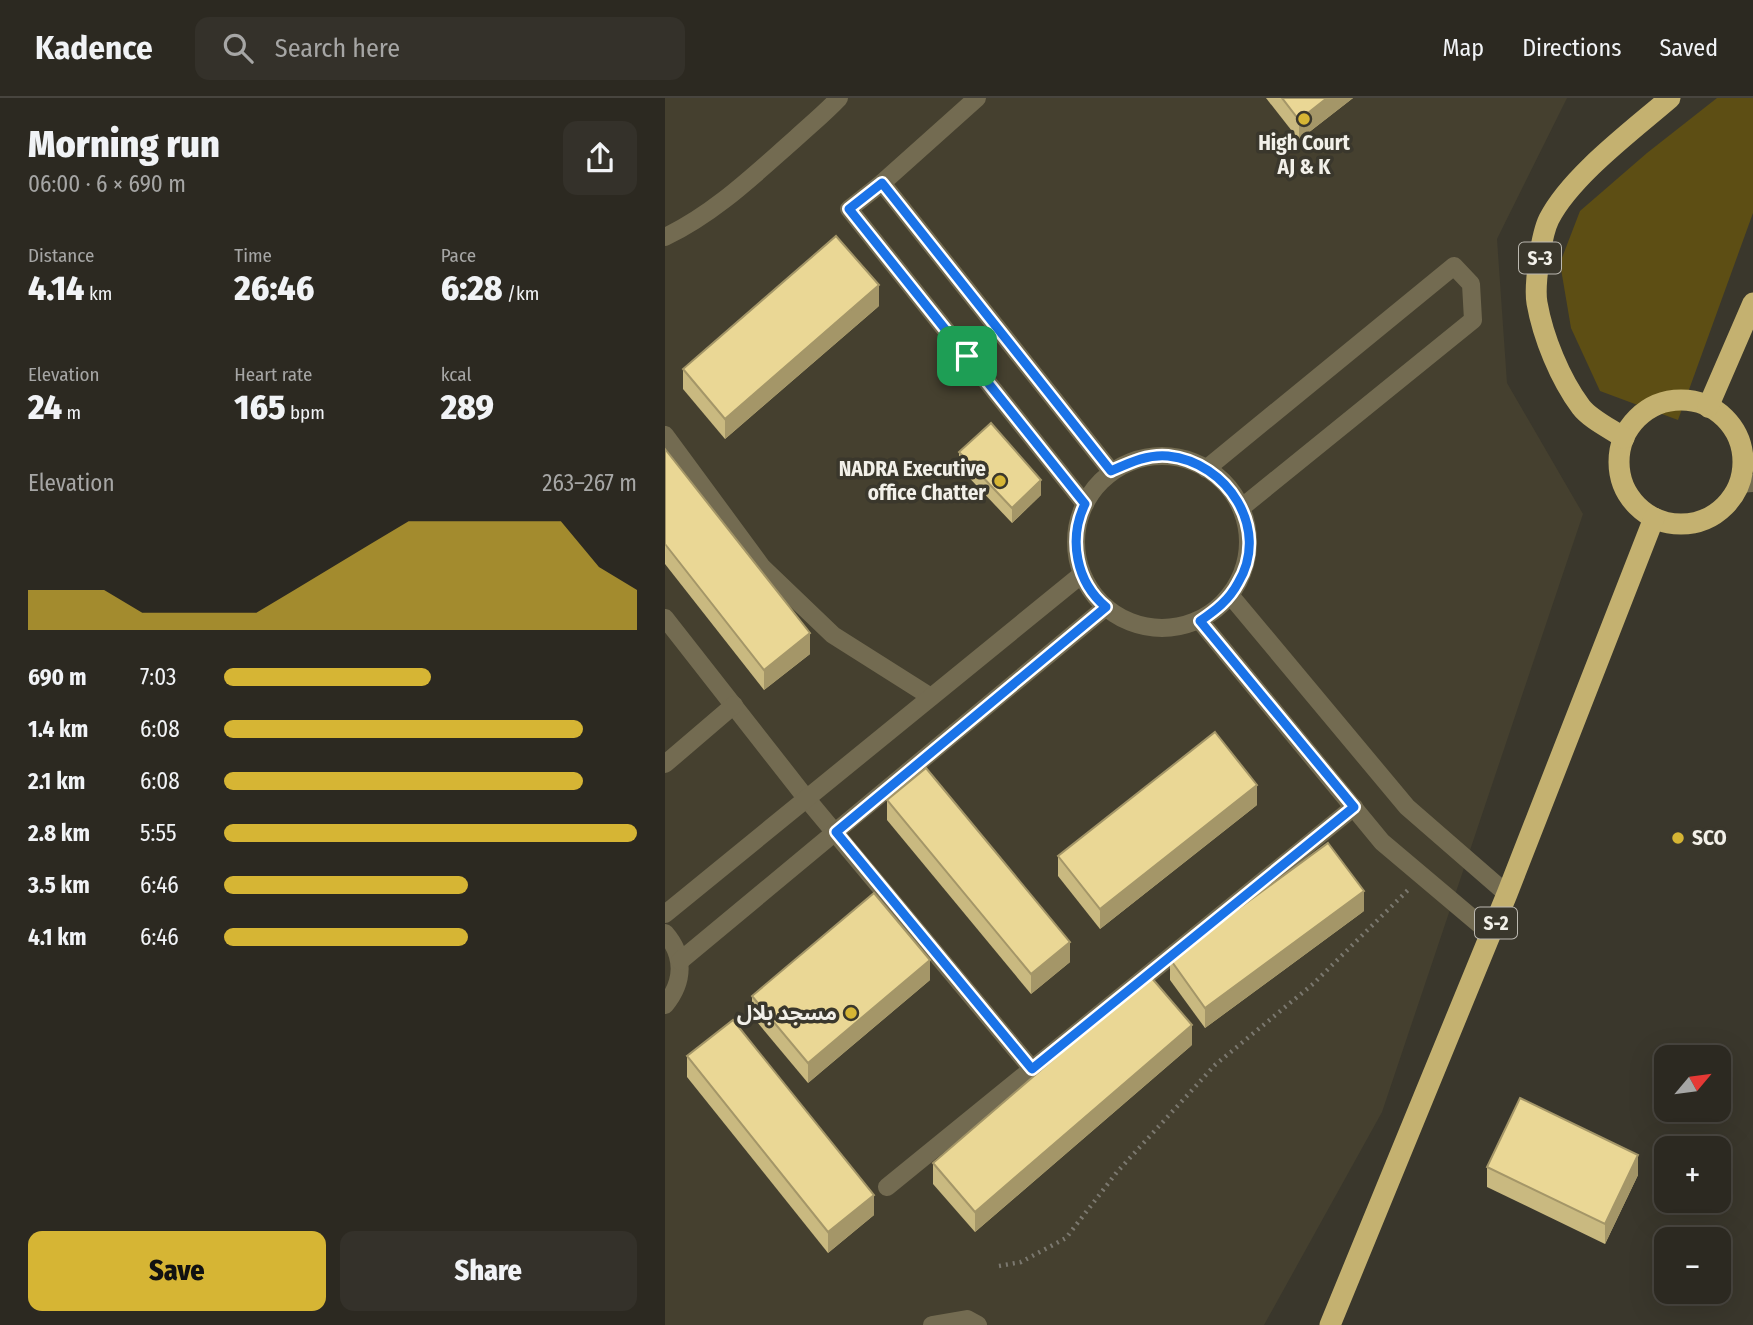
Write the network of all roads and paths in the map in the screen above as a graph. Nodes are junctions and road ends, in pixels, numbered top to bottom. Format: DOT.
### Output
graph roads {
  1 [pos="839,98"];
  2 [pos="977,98"];
  3 [pos="1670,98"];
  4 [pos="882,183"];
  5 [pos="665,237"];
  6 [pos="1753,303"];
  7 [pos="1708,407"];
  8 [pos="665,435"];
  9 [pos="1624,438"];
  10 [pos="1206,469"];
  11 [pos="1111,471"];
  12 [pos="1746,483"];
  13 [pos="1085,504"];
  14 [pos="1241,508"];
  15 [pos="1654,518"];
  16 [pos="1081,575"];
  17 [pos="1230,595"];
  18 [pos="1106,607"];
  19 [pos="665,618"];
  20 [pos="1200,621"];
  21 [pos="931,697"];
  22 [pos="734,705"];
  23 [pos="665,764"];
  24 [pos="806,798"];
  25 [pos="1354,807"];
  26 [pos="836,832"];
  27 [pos="1422,876"];
  28 [pos="1507,894"];
  29 [pos="665,914"];
  30 [pos="665,933"];
  31 [pos="1491,934"];
  32 [pos="680,961"];
  33 [pos="665,1005"];
  34 [pos="1032,1069"];
  35 [pos="887,1187"];
  36 [pos="999,1266"];
  37 [pos="932,1325"];
  38 [pos="978,1325"];
  39 [pos="1330,1325"];
  1 -- 5 [label="street"];
  2 -- 4 [label="street"];
  3 -- 9 [label="highway, S-3"];
  4 -- 11 [label="street"];
  4 -- 13 [label="street"];
  6 -- 7 [label="highway"];
  7 -- 9 [label="highway"];
  7 -- 12 [label="highway"];
  8 -- 21 [label="street"];
  9 -- 15 [label="highway"];
  10 -- 11 [label="street"];
  10 -- 14 [label="street"];
  10 -- 14 [label="street"];
  11 -- 13 [label="street"];
  12 -- 15 [label="highway"];
  13 -- 16 [label="street"];
  14 -- 17 [label="street"];
  15 -- 28 [label="highway, S-2"];
  16 -- 18 [label="street"];
  16 -- 21 [label="street"];
  17 -- 20 [label="street"];
  17 -- 28 [label="street"];
  18 -- 20 [label="street"];
  18 -- 26 [label="street"];
  19 -- 22 [label="street"];
  20 -- 25 [label="street"];
  21 -- 24 [label="street"];
  22 -- 23 [label="street"];
  22 -- 24 [label="street"];
  24 -- 26 [label="street"];
  24 -- 29 [label="street"];
  25 -- 27 [label="street"];
  25 -- 34 [label="street"];
  26 -- 32 [label="street"];
  26 -- 34 [label="street"];
  27 -- 31 [label="street"];
  27 -- 36 [label="path"];
  28 -- 31 [label="highway, S-2"];
  30 -- 32 [label="street"];
  31 -- 39 [label="highway, S-2"];
  32 -- 33 [label="street"];
  34 -- 35 [label="street"];
  37 -- 38 [label="street"];
}
